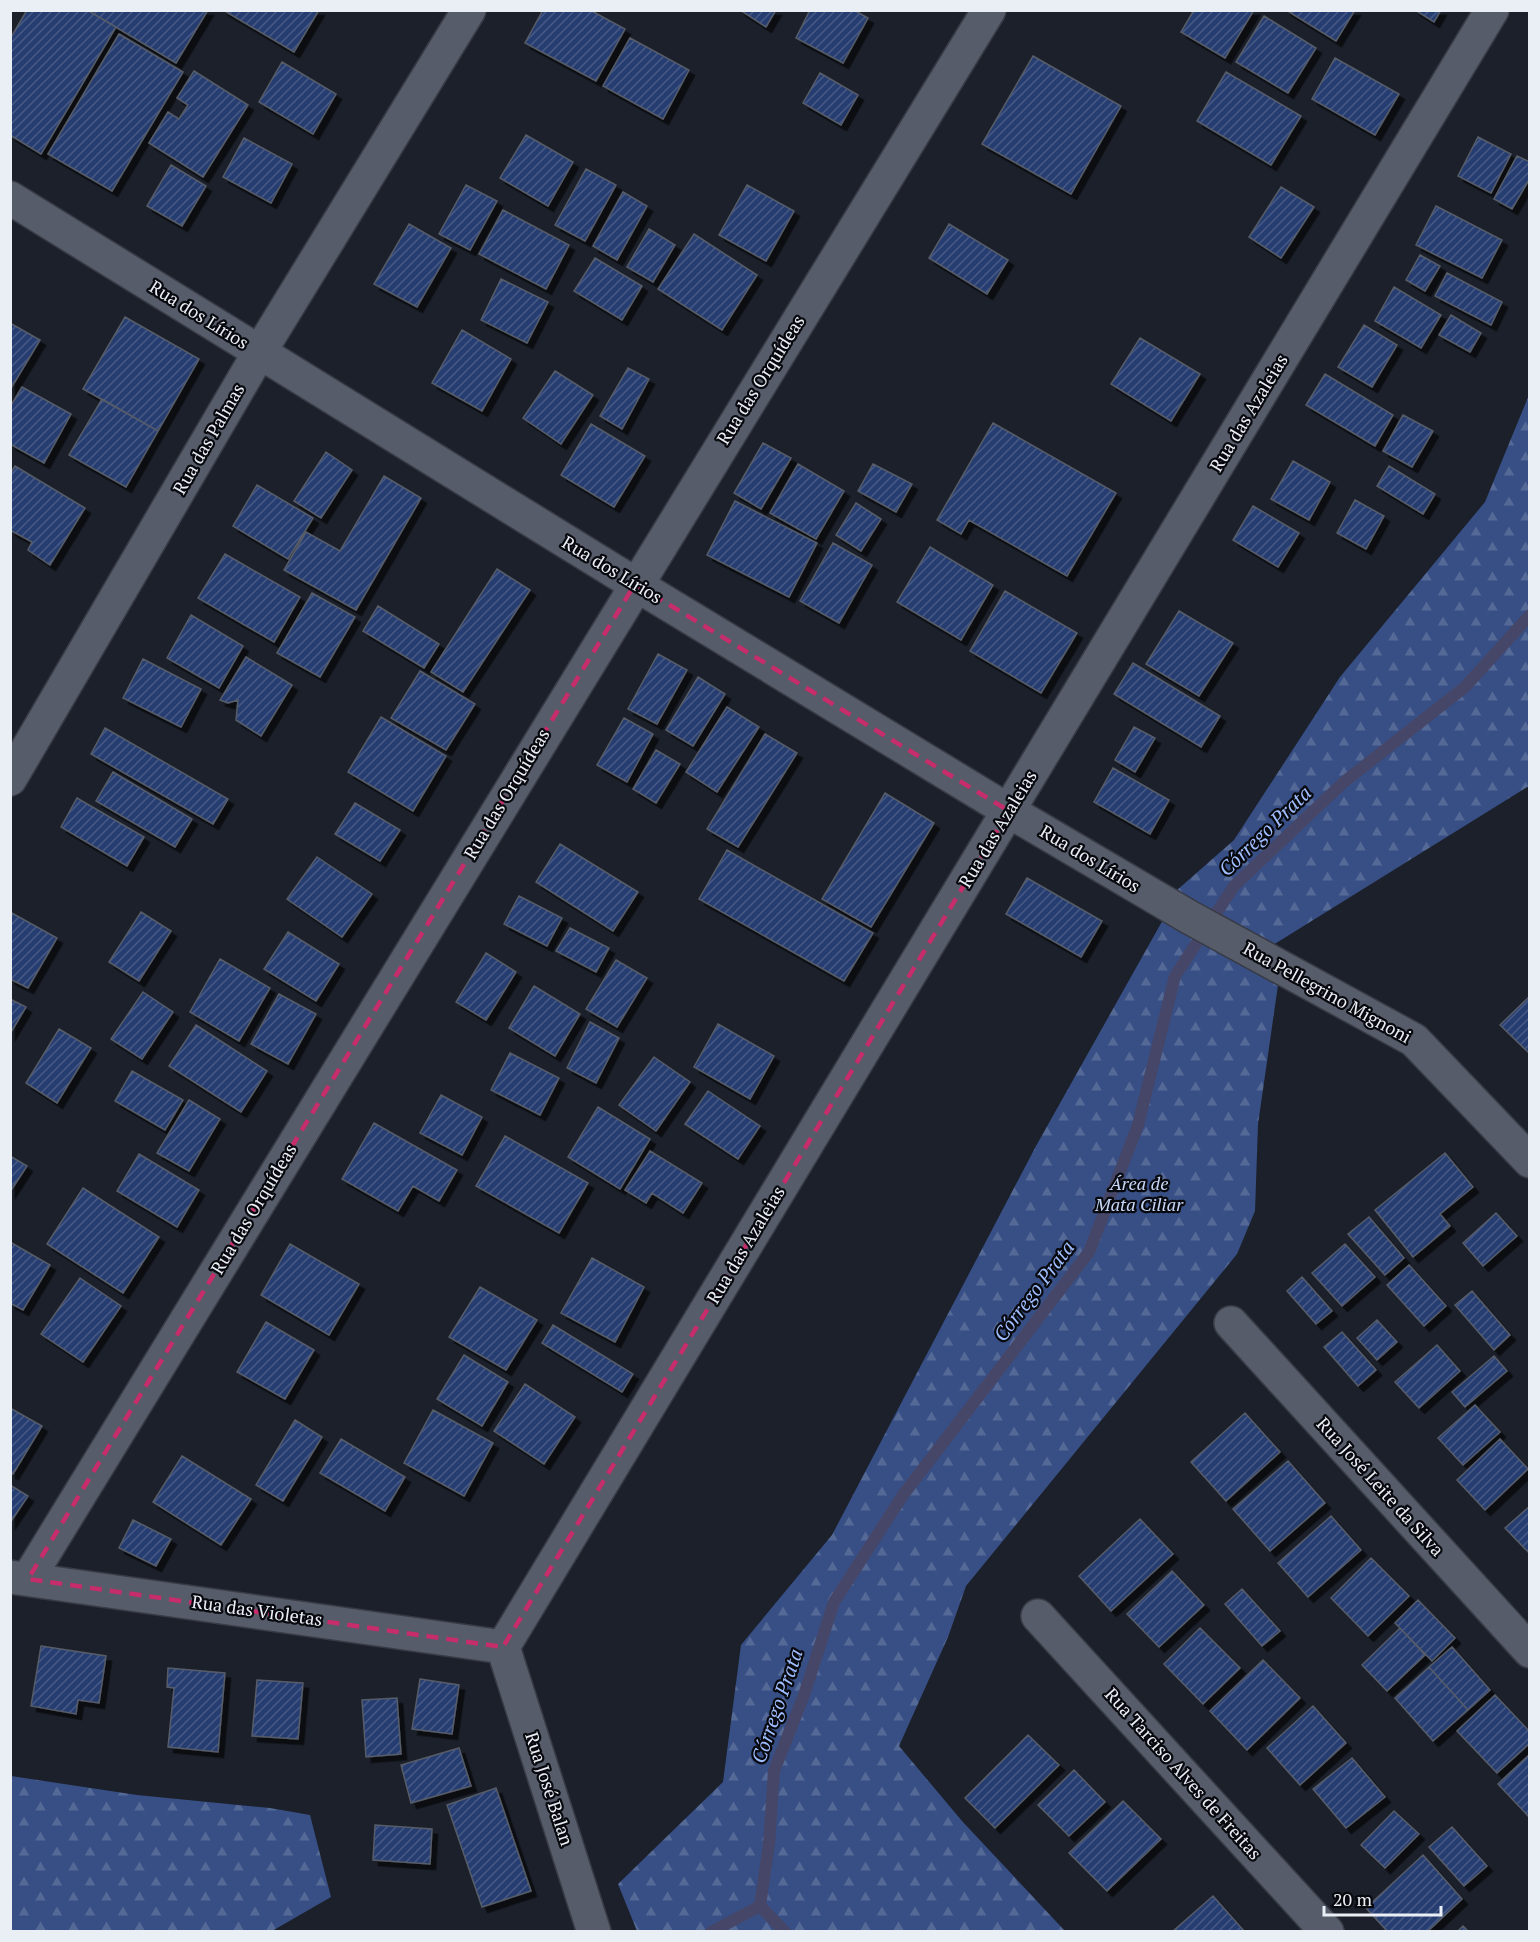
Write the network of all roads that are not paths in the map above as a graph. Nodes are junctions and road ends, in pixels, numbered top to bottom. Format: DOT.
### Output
graph roads {
  1 [pos="469,10"];
  2 [pos="988,10"];
  3 [pos="1491,10"];
  4 [pos="10,198"];
  5 [pos="259,353"];
  6 [pos="635,584"];
  7 [pos="10,778"];
  8 [pos="1009,811"];
  9 [pos="1220,933"];
  10 [pos="1530,1161"];
  11 [pos="1231,1323"];
  12 [pos="19,1578"];
  13 [pos="1038,1616"];
  14 [pos="503,1647"];
  15 [pos="1530,1651"];
  16 [pos="594,1932"];
  17 [pos="1327,1932"];
  1 -- 5 [label="street, Rua das Palmas"];
  2 -- 6 [label="street, Rua das Orquídeas"];
  3 -- 8 [label="street, Rua das Azaleias"];
  4 -- 5 [label="street, Rua dos Lírios"];
  5 -- 6 [label="street, Rua dos Lírios"];
  5 -- 7 [label="street, Rua das Palmas"];
  6 -- 8 [label="street, Rua dos Lírios"];
  6 -- 12 [label="street, Rua das Orquídeas"];
  8 -- 9 [label="street, Rua dos Lírios"];
  8 -- 14 [label="street, Rua das Azaleias"];
  9 -- 10 [label="street, Rua Pellegrino Mignoni"];
  11 -- 15 [label="street, Rua José Leite da Silva"];
  12 -- 14 [label="street, Rua das Violetas"];
  13 -- 17 [label="street, Rua Tarciso Alves de Freitas"];
  14 -- 16 [label="street, Rua José Balan"];
}
